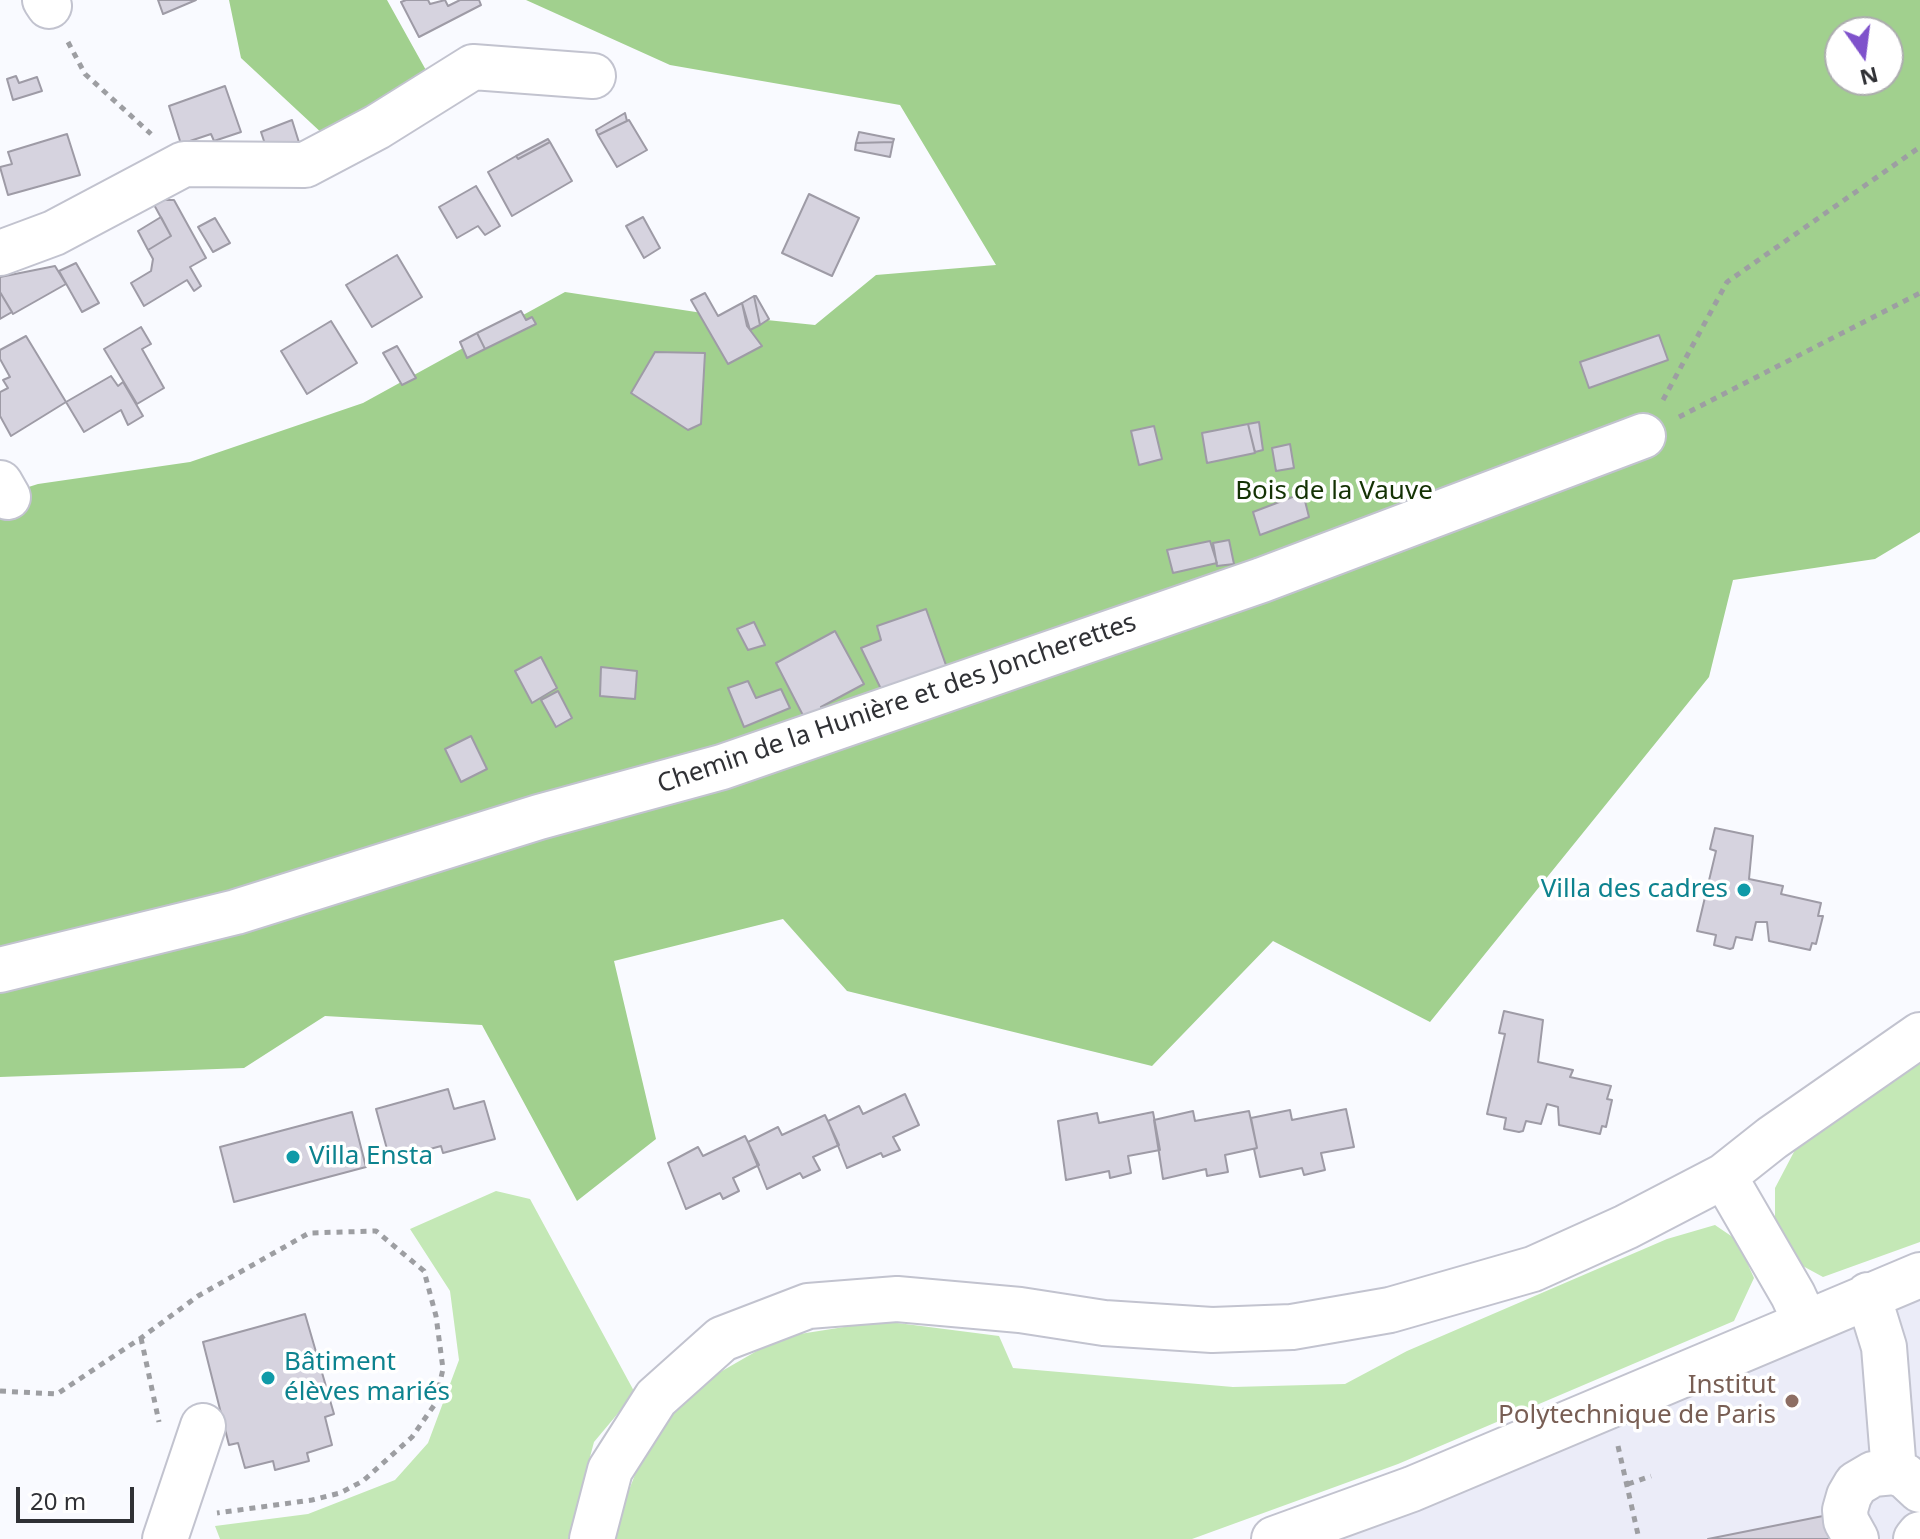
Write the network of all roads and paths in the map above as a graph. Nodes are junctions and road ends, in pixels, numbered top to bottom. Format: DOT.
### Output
graph roads {
  1 [pos="47,3"];
  2 [pos="593,76"];
  3 [pos="1920,147"];
  4 [pos="184,164"];
  5 [pos="0,253"];
  6 [pos="1920,293"];
  7 [pos="1643,436"];
  8 [pos="0,970"];
  9 [pos="1920,1035"];
  10 [pos="1724,1176"];
  11 [pos="1920,1275"];
  12 [pos="1868,1295"];
  13 [pos="1805,1321"];
  14 [pos="0,1391"];
  15 [pos="1607,1408"];
  16 [pos="203,1426"];
  17 [pos="1651,1476"];
  18 [pos="1907,1481"];
  19 [pos="1628,1484"];
  20 [pos="171,1521"];
  21 [pos="1920,1534"];
  22 [pos="592,1539"];
  23 [pos="1274,1539"];
  24 [pos="1639,1539"];
  25 [pos="1856,1539"];
  26 [pos="1916,1539"];
  1 -- 4 [label="path"];
  2 -- 4 [label="street"];
  3 -- 7 [label="path"];
  4 -- 5 [label="street"];
  6 -- 7 [label="path"];
  7 -- 8 [label="street, Chemin de la Hunière et des Joncherettes"];
  9 -- 10 [label="street"];
  10 -- 13 [label="street"];
  10 -- 22 [label="street"];
  11 -- 12 [label="street"];
  12 -- 13 [label="street"];
  12 -- 18 [label="street"];
  13 -- 15 [label="street"];
  14 -- 20 [label="path"];
  15 -- 19 [label="path"];
  15 -- 23 [label="street"];
  16 -- 20 [label="street"];
  17 -- 19 [label="path"];
  18 -- 25 [label="street"];
  19 -- 24 [label="path"];
  21 -- 26 [label="street"];
}
